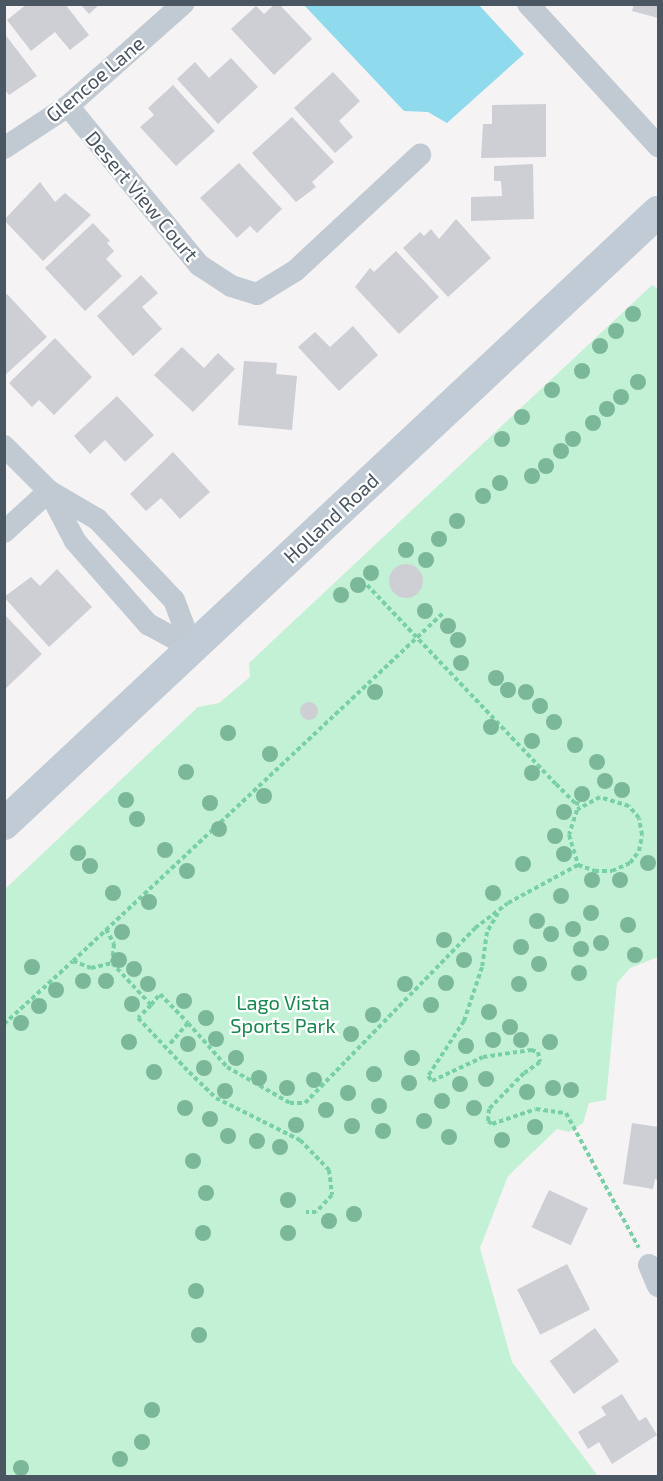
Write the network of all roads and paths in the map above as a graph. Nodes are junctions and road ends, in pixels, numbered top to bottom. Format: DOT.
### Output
graph roads {
  1 [pos="183,4"];
  2 [pos="528,4"];
  3 [pos="68,106"];
  4 [pos="658,146"];
  5 [pos="4,148"];
  6 [pos="420,154"];
  7 [pos="658,212"];
  8 [pos="4,446"];
  9 [pos="49,491"];
  10 [pos="4,532"];
  11 [pos="368,585"];
  12 [pos="443,613"];
  13 [pos="418,636"];
  14 [pos="192,648"];
  15 [pos="582,804"];
  16 [pos="4,824"];
  17 [pos="578,865"];
  18 [pos="500,910"];
  19 [pos="478,926"];
  20 [pos="106,929"];
  21 [pos="487,932"];
  22 [pos="73,961"];
  23 [pos="112,963"];
  24 [pos="151,1005"];
  25 [pos="188,1023"];
  26 [pos="4,1024"];
  27 [pos="168,1046"];
  28 [pos="306,1212"];
  29 [pos="649,1265"];
  30 [pos="658,1286"];
  1 -- 3 [label="street, Glencoe Lane"];
  2 -- 4 [label="street"];
  3 -- 5 [label="street, Glencoe Lane"];
  3 -- 6 [label="street, Desert View Court"];
  7 -- 14 [label="main road, Holland Road"];
  8 -- 9 [label="street"];
  9 -- 10 [label="street"];
  9 -- 14 [label="street"];
  9 -- 14 [label="street"];
  11 -- 13 [label="path"];
  12 -- 13 [label="path"];
  13 -- 15 [label="path"];
  13 -- 20 [label="path"];
  14 -- 16 [label="main road, Holland Road"];
  15 -- 17 [label="path"];
  15 -- 17 [label="path"];
  17 -- 18 [label="path"];
  18 -- 19 [label="path"];
  18 -- 21 [label="path"];
  19 -- 21 [label="path"];
  19 -- 25 [label="path"];
  20 -- 22 [label="path"];
  20 -- 23 [label="path"];
  21 -- 29 [label="path"];
  22 -- 23 [label="path"];
  22 -- 26 [label="path"];
  23 -- 24 [label="path"];
  24 -- 25 [label="path"];
  24 -- 27 [label="path"];
  25 -- 27 [label="path"];
  27 -- 28 [label="path"];
  29 -- 30 [label="street"];
}
